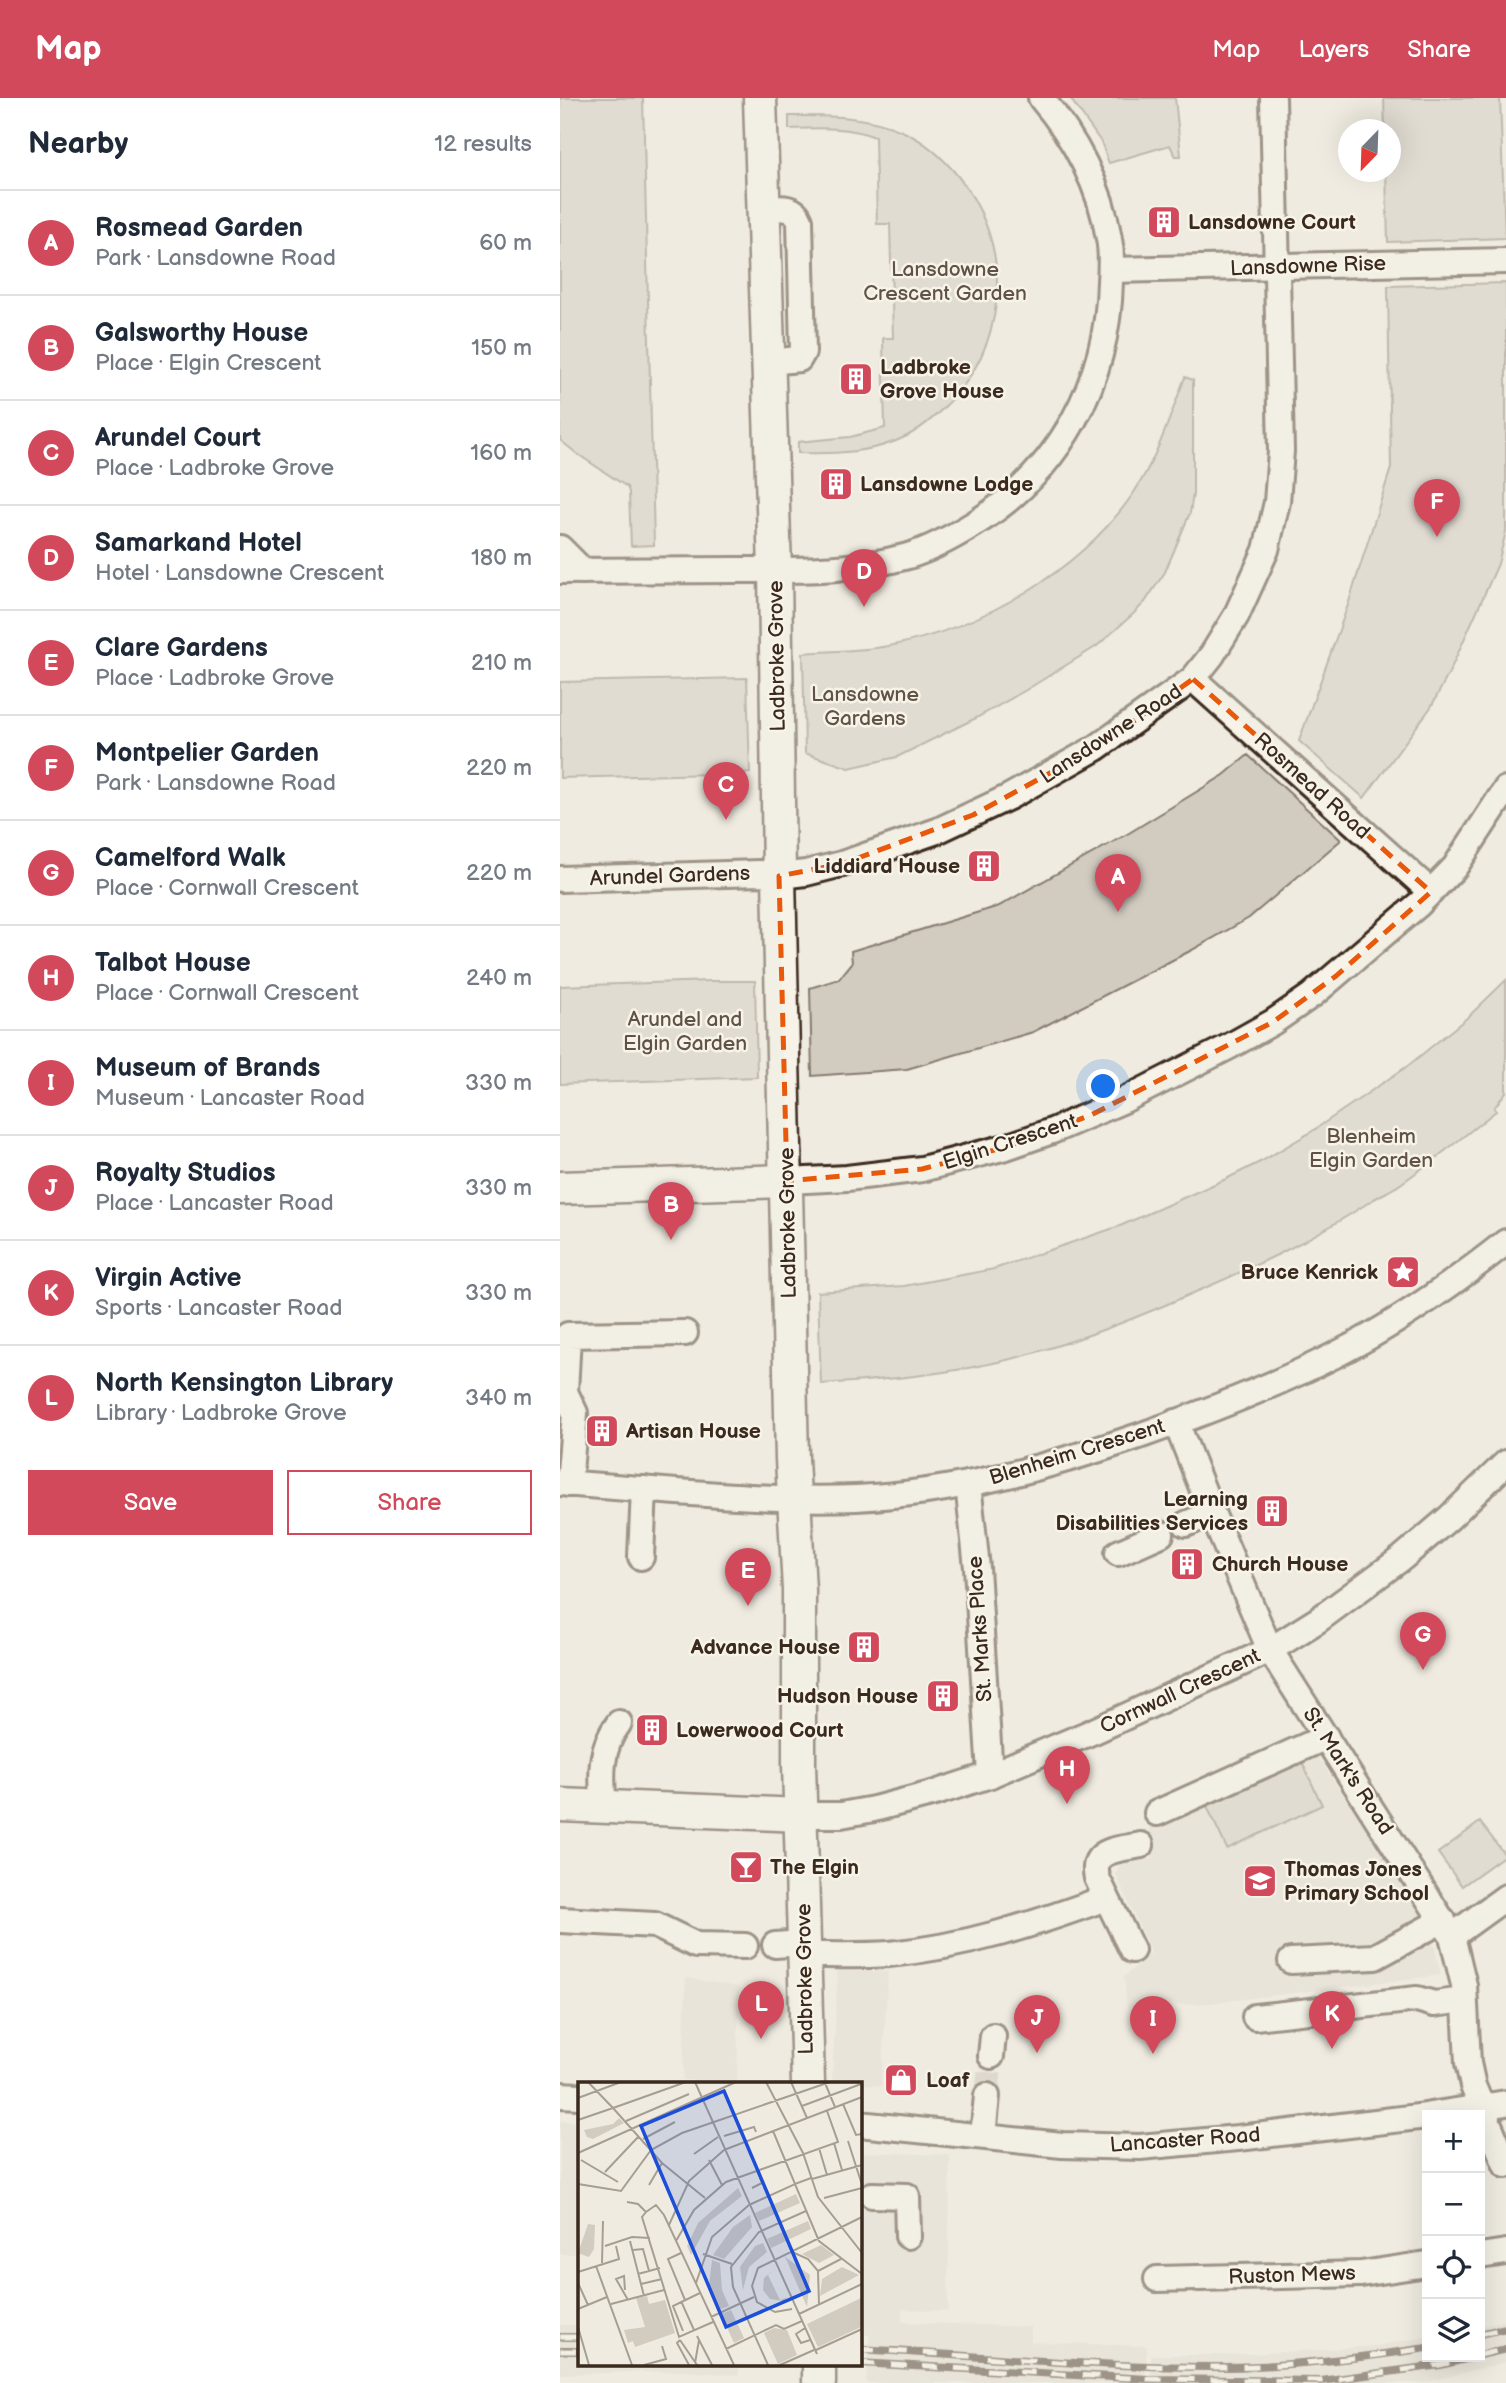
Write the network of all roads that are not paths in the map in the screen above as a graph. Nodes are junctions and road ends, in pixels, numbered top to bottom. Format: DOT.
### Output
graph roads {
  1 [pos="760,98"];
  2 [pos="1041,98"];
  3 [pos="1273,98"];
  4 [pos="1506,261"];
  5 [pos="1277,266"];
  6 [pos="1111,270"];
  7 [pos="560,548"];
  8 [pos="775,570"];
  9 [pos="571,571"];
  10 [pos="1194,679"];
  11 [pos="1506,789"];
  12 [pos="779,876"];
  13 [pos="560,878"];
  14 [pos="1432,892"];
  15 [pos="787,1181"];
  16 [pos="560,1188"];
  17 [pos="1506,1242"];
  18 [pos="685,1333"];
  19 [pos="564,1335"];
  20 [pos="562,1384"];
  21 [pos="1176,1422"];
  22 [pos="1506,1463"];
  23 [pos="565,1484"];
  24 [pos="968,1484"];
  25 [pos="644,1489"];
  26 [pos="794,1497"];
  27 [pos="1212,1513"];
  28 [pos="1186,1524"];
  29 [pos="1161,1534"];
  30 [pos="1118,1553"];
  31 [pos="641,1557"];
  32 [pos="1270,1650"];
  33 [pos="619,1723"];
  34 [pos="1326,1737"];
  35 [pos="990,1774"];
  36 [pos="560,1805"];
  37 [pos="604,1807"];
  38 [pos="1157,1812"];
  39 [pos="801,1815"];
  40 [pos="1141,1845"];
  41 [pos="1506,1897"];
  42 [pos="1106,1898"];
  43 [pos="560,1920"];
  44 [pos="1448,1928"];
  45 [pos="745,1946"];
  46 [pos="794,1948"];
  47 [pos="1132,1950"];
  48 [pos="1291,1961"];
  49 [pos="1464,2000"];
  50 [pos="1255,2017"];
  51 [pos="808,2082"];
  52 [pos="560,2095"];
  53 [pos="578,2096"];
  54 [pos="987,2096"];
  55 [pos="1506,2103"];
  56 [pos="1481,2108"];
  57 [pos="1466,2110"];
  58 [pos="1422,2116"];
  59 [pos="861,2124"];
  60 [pos="983,2137"];
  61 [pos="1506,2165"];
  62 [pos="872,2196"];
  63 [pos="908,2236"];
  64 [pos="1506,2252"];
  65 [pos="1485,2255"];
  66 [pos="1422,2265"];
  67 [pos="1157,2279"];
  1 -- 8 [label="main road, Ladbroke Grove"];
  2 -- 6 [label="street"];
  3 -- 5 [label="street, Lansdowne Road"];
  4 -- 5 [label="street, Lansdowne Rise"];
  5 -- 6 [label="street, Lansdowne Rise"];
  5 -- 10 [label="street, Lansdowne Road"];
  6 -- 8 [label="street"];
  7 -- 9 [label="street"];
  8 -- 9 [label="street"];
  8 -- 12 [label="main road, Ladbroke Grove"];
  10 -- 12 [label="street, Lansdowne Road"];
  10 -- 14 [label="street, Rosmead Road"];
  11 -- 14 [label="street, Elgin Crescent"];
  12 -- 13 [label="street, Arundel Gardens"];
  12 -- 15 [label="main road, Ladbroke Grove"];
  14 -- 15 [label="street, Elgin Crescent"];
  15 -- 16 [label="main road, Elgin Crescent"];
  15 -- 26 [label="main road, Ladbroke Grove"];
  17 -- 21 [label="street, Blenheim Crescent"];
  18 -- 19 [label="street"];
  19 -- 20 [label="street"];
  20 -- 23 [label="street"];
  21 -- 24 [label="street, Blenheim Crescent"];
  21 -- 27 [label="street, St. Mark's Road"];
  22 -- 32 [label="street, Cornwall Crescent"];
  23 -- 25 [label="street, Blenheim Crescent"];
  24 -- 26 [label="street, Blenheim Crescent"];
  24 -- 35 [label="street, St. Marks Place"];
  25 -- 26 [label="street, Blenheim Crescent"];
  25 -- 31 [label="street"];
  26 -- 39 [label="main road, Ladbroke Grove"];
  27 -- 28 [label="street"];
  27 -- 32 [label="street, St. Mark's Road"];
  29 -- 30 [label="street"];
  32 -- 34 [label="street, St. Mark's Road"];
  32 -- 35 [label="street, Cornwall Crescent"];
  33 -- 37 [label="street"];
  34 -- 38 [label="street"];
  34 -- 44 [label="street, St. Mark's Road"];
  35 -- 39 [label="street, Cornwall Crescent"];
  36 -- 37 [label="main road"];
  37 -- 39 [label="main road"];
  39 -- 46 [label="main road, Ladbroke Grove"];
  40 -- 42 [label="street"];
  41 -- 44 [label="street"];
  42 -- 46 [label="street"];
  42 -- 47 [label="street"];
  43 -- 45 [label="street"];
  44 -- 48 [label="street"];
  44 -- 49 [label="street, St. Mark's Road"];
  46 -- 51 [label="main road, Ladbroke Grove"];
  49 -- 50 [label="street"];
  49 -- 56 [label="street, St. Mark's Road"];
  52 -- 53 [label="street"];
  54 -- 60 [label="street"];
  55 -- 56 [label="street, Lancaster Road"];
  56 -- 57 [label="street, Lancaster Road"];
  56 -- 61 [label="street, St. Mark's Road"];
  58 -- 60 [label="street, Lancaster Road"];
  59 -- 60 [label="street, Lancaster Road"];
  62 -- 63 [label="street"];
  64 -- 65 [label="street"];
  66 -- 67 [label="street, Ruston Mews"];
}
